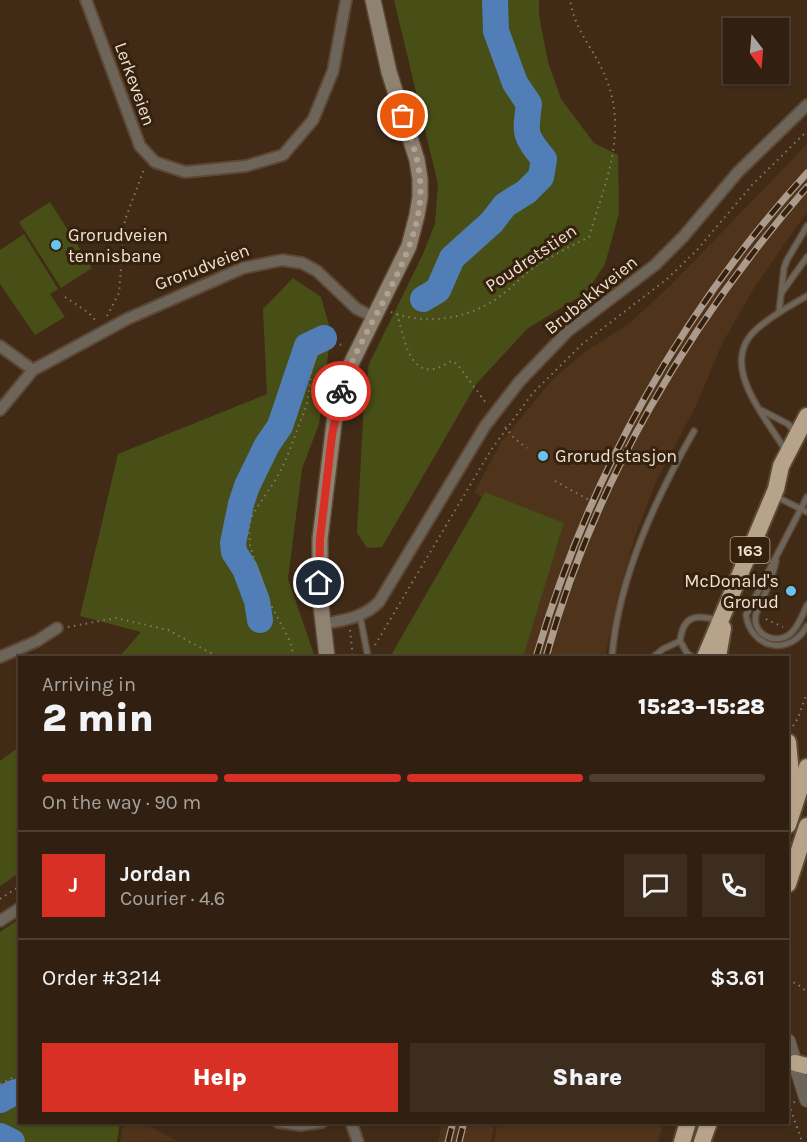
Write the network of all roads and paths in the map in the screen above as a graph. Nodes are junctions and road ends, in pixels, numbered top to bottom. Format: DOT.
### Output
graph roads {
  1 [pos="86,0"];
  2 [pos="346,0"];
  3 [pos="373,0"];
  4 [pos="570,0"];
  5 [pos="807,105"];
  6 [pos="149,155"];
  7 [pos="807,226"];
  8 [pos="807,257"];
  9 [pos="781,293"];
  10 [pos="807,296"];
  11 [pos="65,297"];
  12 [pos="389,311"];
  13 [pos="779,312"];
  14 [pos="397,314"];
  15 [pos="374,317"];
  16 [pos="106,331"];
  17 [pos="0,346"];
  18 [pos="347,346"];
  19 [pos="33,370"];
  20 [pos="760,409"];
  21 [pos="0,410"];
  22 [pos="494,413"];
  23 [pos="807,416"];
  24 [pos="506,428"];
  25 [pos="694,431"];
  26 [pos="797,434"];
  27 [pos="527,448"];
  28 [pos="787,452"];
  29 [pos="555,481"];
  30 [pos="774,492"];
  31 [pos="807,497"];
  32 [pos="589,500"];
  33 [pos="804,511"];
  34 [pos="777,557"];
  35 [pos="807,605"];
  36 [pos="756,614"];
  37 [pos="360,616"];
  38 [pos="723,618"];
  39 [pos="807,626"];
  40 [pos="57,628"];
  41 [pos="350,630"];
  42 [pos="324,632"];
  43 [pos="794,632"];
  44 [pos="680,641"];
  45 [pos="204,650"];
  46 [pos="368,655"];
  47 [pos="202,656"];
  48 [pos="216,656"];
  49 [pos="294,656"];
  50 [pos="327,656"];
  51 [pos="339,656"];
  52 [pos="353,656"];
  53 [pos="612,656"];
  54 [pos="654,656"];
  55 [pos="691,656"];
  56 [pos="705,656"];
  57 [pos="718,656"];
  58 [pos="0,657"];
  59 [pos="807,693"];
  60 [pos="789,735"];
  61 [pos="807,766"];
  62 [pos="794,806"];
  63 [pos="789,822"];
  64 [pos="807,826"];
  65 [pos="789,881"];
  66 [pos="18,887"];
  67 [pos="0,898"];
  68 [pos="18,909"];
  69 [pos="0,921"];
  70 [pos="789,980"];
  71 [pos="807,992"];
  72 [pos="789,1043"];
  73 [pos="801,1064"];
  74 [pos="18,1075"];
  75 [pos="0,1084"];
  76 [pos="801,1101"];
  77 [pos="352,1124"];
  78 [pos="687,1124"];
  79 [pos="707,1124"];
  80 [pos="358,1142"];
  81 [pos="682,1142"];
  82 [pos="702,1142"];
  83 [pos="802,1142"];
  1 -- 6 [label="street, Lerkeveien"];
  2 -- 6 [label="street"];
  3 -- 15 [label="main road"];
  4 -- 14 [label="path, Poudretstien"];
  5 -- 22 [label="street, Brubakkveien"];
  6 -- 16 [label="path"];
  7 -- 9 [label="lane"];
  8 -- 9 [label="lane"];
  9 -- 13 [label="lane"];
  10 -- 13 [label="lane"];
  11 -- 16 [label="path"];
  12 -- 14 [label="path, Poudretstien"];
  13 -- 20 [label="lane"];
  14 -- 22 [label="path"];
  15 -- 16 [label="street, Grorudveien"];
  15 -- 42 [label="main road"];
  16 -- 19 [label="street, Grorudveien"];
  17 -- 19 [label="street"];
  18 -- 49 [label="path"];
  19 -- 21 [label="street, Grorudveien"];
  20 -- 26 [label="lane"];
  20 -- 28 [label="lane"];
  22 -- 24 [label="path"];
  22 -- 37 [label="street, Brubakkveien"];
  23 -- 26 [label="highway, 163"];
  24 -- 27 [label="path"];
  24 -- 46 [label="path"];
  25 -- 53 [label="lane"];
  26 -- 28 [label="highway, 163"];
  26 -- 30 [label="highway, 163"];
  28 -- 30 [label="highway, 163"];
  29 -- 32 [label="path"];
  30 -- 33 [label="lane"];
  30 -- 38 [label="highway, 163"];
  31 -- 33 [label="lane"];
  33 -- 34 [label="lane"];
  34 -- 36 [label="lane"];
  34 -- 39 [label="lane"];
  35 -- 43 [label="lane"];
  36 -- 43 [label="path"];
  36 -- 43 [label="lane"];
  37 -- 42 [label="street, Brubakkveien"];
  37 -- 46 [label="lane"];
  38 -- 44 [label="lane"];
  38 -- 56 [label="highway, 163"];
  38 -- 57 [label="highway, 163"];
  40 -- 45 [label="path"];
  40 -- 58 [label="street"];
  41 -- 52 [label="path"];
  42 -- 50 [label="main road"];
  42 -- 51 [label="main road"];
  44 -- 54 [label="lane"];
  44 -- 55 [label="lane"];
  45 -- 47 [label="path"];
  45 -- 48 [label="path"];
  59 -- 60 [label="path"];
  60 -- 62 [label="highway"];
  61 -- 62 [label="highway"];
  62 -- 63 [label="highway"];
  64 -- 65 [label="highway"];
  66 -- 67 [label="path"];
  68 -- 69 [label="street"];
  70 -- 71 [label="path"];
  72 -- 73 [label="street"];
  73 -- 76 [label="street"];
  74 -- 75 [label="path"];
  76 -- 83 [label="path"];
  77 -- 80 [label="street"];
  78 -- 81 [label="highway"];
  79 -- 82 [label="highway"];
}
